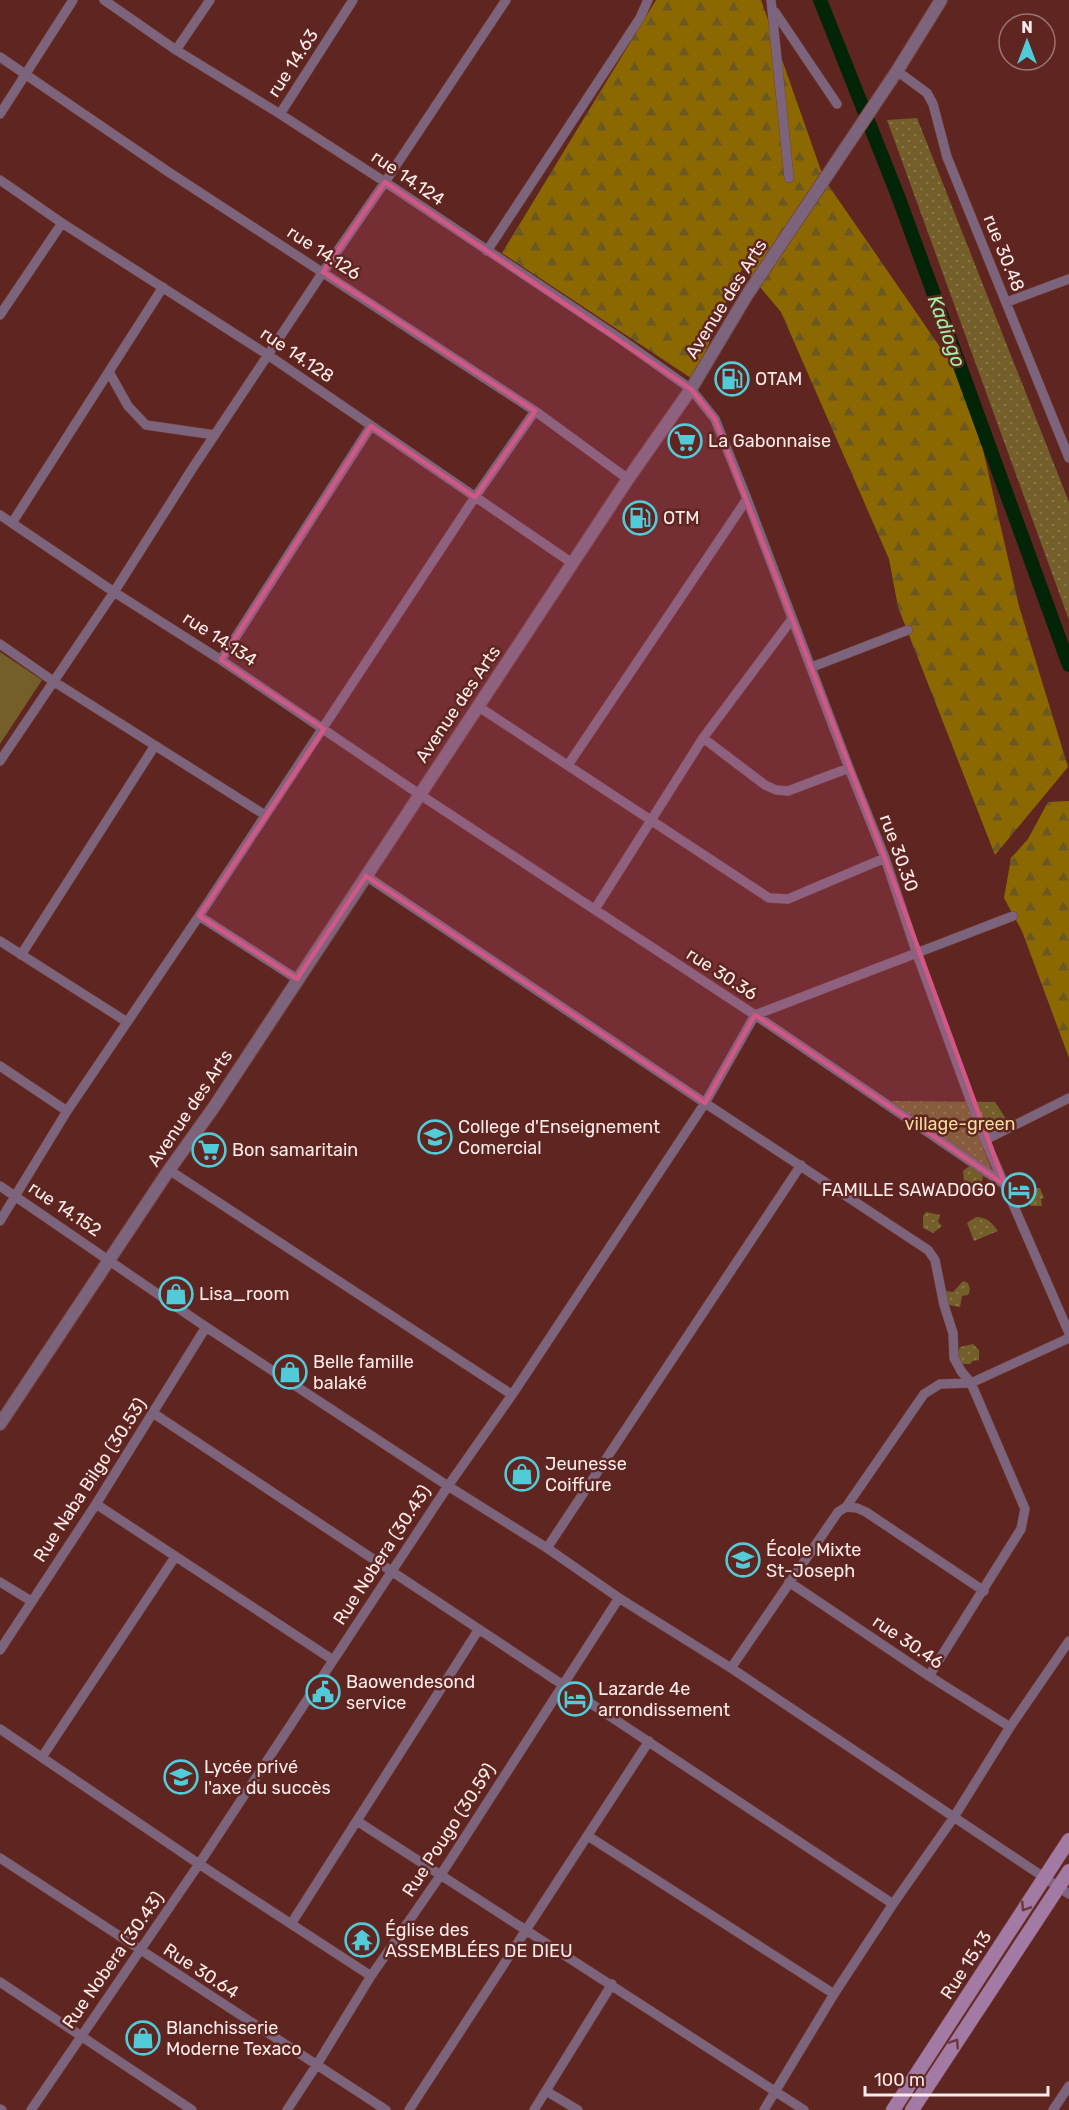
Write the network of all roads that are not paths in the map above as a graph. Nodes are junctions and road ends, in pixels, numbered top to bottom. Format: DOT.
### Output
graph roads {
  1 [pos="73,0"];
  2 [pos="104,0"];
  3 [pos="210,0"];
  4 [pos="353,0"];
  5 [pos="506,0"];
  6 [pos="648,0"];
  7 [pos="941,0"];
  8 [pos="772,5"];
  9 [pos="176,50"];
  10 [pos="0,57"];
  11 [pos="897,71"];
  12 [pos="26,73"];
  13 [pos="837,105"];
  14 [pos="0,114"];
  15 [pos="280,114"];
  16 [pos="789,177"];
  17 [pos="0,180"];
  18 [pos="385,182"];
  19 [pos="62,223"];
  20 [pos="487,251"];
  21 [pos="323,272"];
  22 [pos="1069,279"];
  23 [pos="163,287"];
  24 [pos="1007,302"];
  25 [pos="0,315"];
  26 [pos="268,355"];
  27 [pos="109,372"];
  28 [pos="691,389"];
  29 [pos="535,411"];
  30 [pos="371,426"];
  31 [pos="215,435"];
  32 [pos="1069,458"];
  33 [pos="628,479"];
  34 [pos="475,497"];
  35 [pos="747,499"];
  36 [pos="0,515"];
  37 [pos="12,524"];
  38 [pos="572,563"];
  39 [pos="114,592"];
  40 [pos="792,619"];
  41 [pos="908,630"];
  42 [pos="0,644"];
  43 [pos="222,660"];
  44 [pos="812,667"];
  45 [pos="53,681"];
  46 [pos="479,707"];
  47 [pos="324,729"];
  48 [pos="703,738"];
  49 [pos="154,747"];
  50 [pos="0,761"];
  51 [pos="568,765"];
  52 [pos="849,768"];
  53 [pos="419,794"];
  54 [pos="265,815"];
  55 [pos="652,822"];
  56 [pos="885,858"];
  57 [pos="366,876"];
  58 [pos="595,909"];
  59 [pos="199,916"];
  60 [pos="1013,916"];
  61 [pos="0,941"];
  62 [pos="917,954"];
  63 [pos="21,955"];
  64 [pos="297,979"];
  65 [pos="755,1015"];
  66 [pos="127,1022"];
  67 [pos="0,1066"];
  68 [pos="1069,1098"];
  69 [pos="705,1103"];
  70 [pos="67,1111"];
  71 [pos="985,1140"];
  72 [pos="801,1165"];
  73 [pos="169,1170"];
  74 [pos="1005,1185"];
  75 [pos="0,1186"];
  76 [pos="17,1196"];
  77 [pos="0,1221"];
  78 [pos="110,1260"];
  79 [pos="206,1327"];
  80 [pos="1069,1333"];
  81 [pos="1069,1338"];
  82 [pos="971,1383"];
  83 [pos="511,1394"];
  84 [pos="153,1413"];
  85 [pos="0,1424"];
  86 [pos="448,1486"];
  87 [pos="96,1504"];
  88 [pos="846,1507"];
  89 [pos="547,1548"];
  90 [pos="175,1557"];
  91 [pos="390,1572"];
  92 [pos="0,1582"];
  93 [pos="789,1582"];
  94 [pos="984,1590"];
  95 [pos="619,1598"];
  96 [pos="31,1601"];
  97 [pos="479,1629"];
  98 [pos="1069,1641"];
  99 [pos="0,1650"];
  100 [pos="333,1660"];
  101 [pos="731,1668"];
  102 [pos="929,1676"];
  103 [pos="564,1685"];
  104 [pos="1010,1727"];
  105 [pos="0,1729"];
  106 [pos="649,1741"];
  107 [pos="42,1757"];
  108 [pos="954,1817"];
  109 [pos="357,1821"];
  110 [pos="588,1836"];
  111 [pos="1069,1840"];
  112 [pos="0,1858"];
  113 [pos="199,1864"];
  114 [pos="1069,1871"];
  115 [pos="440,1876"];
  116 [pos="1045,1878"];
  117 [pos="1064,1891"];
  118 [pos="893,1904"];
  119 [pos="291,1924"];
  120 [pos="527,1930"];
  121 [pos="140,1951"];
  122 [pos="371,1976"];
  123 [pos="0,1982"];
  124 [pos="612,1984"];
  125 [pos="834,1994"];
  126 [pos="80,2036"];
  127 [pos="316,2066"];
  128 [pos="1069,2086"];
  129 [pos="546,2091"];
  130 [pos="777,2091"];
  131 [pos="31,2110"];
  132 [pos="192,2110"];
  133 [pos="286,2110"];
  134 [pos="386,2110"];
  135 [pos="409,2110"];
  136 [pos="534,2110"];
  137 [pos="578,2110"];
  138 [pos="764,2110"];
  139 [pos="804,2110"];
  140 [pos="893,2110"];
  141 [pos="912,2110"];
  142 [pos="1053,2110"];
  1 -- 12 [label="street"];
  2 -- 9 [label="street, rue 14.124"];
  3 -- 9 [label="street"];
  4 -- 15 [label="street, rue 14.63"];
  5 -- 18 [label="street"];
  6 -- 20 [label="street"];
  7 -- 11 [label="street, Avenue des Arts"];
  8 -- 13 [label="street"];
  8 -- 16 [label="street"];
  9 -- 15 [label="street, rue 14.124"];
  10 -- 12 [label="street, rue 14.126"];
  11 -- 24 [label="street, rue 30.48"];
  11 -- 28 [label="street, Avenue des Arts"];
  12 -- 14 [label="street"];
  12 -- 21 [label="street, rue 14.126"];
  15 -- 18 [label="street, rue 14.124"];
  17 -- 19 [label="street, rue 14.128"];
  18 -- 20 [label="street, rue 14.124"];
  18 -- 21 [label="street"];
  19 -- 23 [label="street, rue 14.128"];
  19 -- 25 [label="street"];
  20 -- 28 [label="street, rue 14.124"];
  21 -- 26 [label="street"];
  21 -- 29 [label="street, rue 14.126"];
  22 -- 24 [label="street"];
  23 -- 26 [label="street, rue 14.128"];
  23 -- 27 [label="street"];
  24 -- 32 [label="street, rue 30.48"];
  26 -- 30 [label="street, rue 14.128"];
  26 -- 31 [label="street"];
  27 -- 31 [label="street"];
  27 -- 37 [label="street"];
  28 -- 33 [label="street, Avenue des Arts"];
  28 -- 35 [label="street, rue 30.30"];
  29 -- 33 [label="street, rue 14.126"];
  29 -- 34 [label="street"];
  30 -- 34 [label="street, rue 14.128"];
  30 -- 43 [label="street"];
  31 -- 39 [label="street"];
  33 -- 38 [label="street, Avenue des Arts"];
  34 -- 38 [label="street, rue 14.128"];
  34 -- 47 [label="street"];
  35 -- 40 [label="street, rue 30.30"];
  35 -- 51 [label="street"];
  36 -- 37 [label="street, rue 14.134"];
  37 -- 39 [label="street, rue 14.134"];
  38 -- 46 [label="street, Avenue des Arts"];
  39 -- 43 [label="street, rue 14.134"];
  39 -- 45 [label="street"];
  40 -- 44 [label="street, rue 30.30"];
  40 -- 48 [label="street"];
  41 -- 44 [label="street"];
  42 -- 45 [label="street"];
  43 -- 47 [label="street, rue 14.134"];
  44 -- 52 [label="street, rue 30.30"];
  45 -- 49 [label="street"];
  45 -- 50 [label="street"];
  46 -- 51 [label="street"];
  46 -- 53 [label="street, Avenue des Arts"];
  47 -- 53 [label="street, rue 14.134"];
  47 -- 54 [label="street"];
  48 -- 52 [label="street"];
  48 -- 55 [label="street"];
  49 -- 54 [label="street"];
  49 -- 63 [label="street"];
  51 -- 55 [label="street"];
  52 -- 56 [label="street, rue 30.30"];
  53 -- 57 [label="street, Avenue des Arts"];
  53 -- 58 [label="street, rue 30.36"];
  54 -- 59 [label="street"];
  55 -- 56 [label="street"];
  55 -- 58 [label="street"];
  56 -- 62 [label="street, rue 30.30"];
  57 -- 64 [label="street, Avenue des Arts"];
  57 -- 69 [label="street"];
  58 -- 65 [label="street, rue 30.36"];
  59 -- 64 [label="street"];
  59 -- 66 [label="street"];
  60 -- 62 [label="street"];
  61 -- 63 [label="street"];
  62 -- 65 [label="street"];
  62 -- 71 [label="street, rue 30.30"];
  63 -- 66 [label="street"];
  64 -- 73 [label="street, Avenue des Arts"];
  65 -- 69 [label="street, Rue Nobera (30.43)"];
  65 -- 74 [label="street, rue 30.36"];
  66 -- 70 [label="street"];
  67 -- 70 [label="street"];
  68 -- 71 [label="street"];
  69 -- 72 [label="street"];
  69 -- 83 [label="street, Rue Nobera (30.43)"];
  70 -- 76 [label="street"];
  71 -- 74 [label="street, rue 30.30"];
  72 -- 82 [label="street"];
  72 -- 89 [label="street"];
  73 -- 78 [label="street, Avenue des Arts"];
  73 -- 83 [label="street"];
  74 -- 80 [label="street, rue 30.30"];
  75 -- 76 [label="street, rue 14.152"];
  76 -- 77 [label="street"];
  76 -- 78 [label="street, rue 14.152"];
  78 -- 79 [label="street, rue 14.152"];
  78 -- 85 [label="street, Avenue des Arts"];
  79 -- 84 [label="street, Rue Naba Bilgo (30.53)"];
  79 -- 86 [label="street, rue 14.152"];
  81 -- 82 [label="street"];
  82 -- 88 [label="street"];
  82 -- 94 [label="street"];
  83 -- 86 [label="street, Rue Nobera (30.43)"];
  84 -- 87 [label="street, Rue Naba Bilgo (30.53)"];
  84 -- 91 [label="street"];
  86 -- 89 [label="street, rue 14.152"];
  86 -- 91 [label="street, Rue Nobera (30.43)"];
  87 -- 90 [label="street"];
  87 -- 96 [label="street, Rue Naba Bilgo (30.53)"];
  88 -- 93 [label="street"];
  88 -- 94 [label="street"];
  89 -- 95 [label="street, rue 14.152"];
  90 -- 100 [label="street"];
  90 -- 107 [label="street"];
  91 -- 97 [label="street"];
  91 -- 100 [label="street, Rue Nobera (30.43)"];
  92 -- 96 [label="street"];
  93 -- 101 [label="street"];
  93 -- 102 [label="street, rue 30.46"];
  94 -- 102 [label="street"];
  95 -- 101 [label="street, rue 14.152"];
  95 -- 103 [label="street, Rue Pougo (30.59)"];
  96 -- 99 [label="street, Rue Naba Bilgo (30.53)"];
  97 -- 103 [label="street"];
  97 -- 109 [label="street"];
  98 -- 104 [label="street"];
  100 -- 113 [label="street, Rue Nobera (30.43)"];
  101 -- 108 [label="street, rue 14.152"];
  102 -- 104 [label="street, rue 30.46"];
  103 -- 106 [label="street"];
  103 -- 115 [label="street, Rue Pougo (30.59)"];
  104 -- 108 [label="street"];
  105 -- 107 [label="street"];
  106 -- 110 [label="street"];
  106 -- 118 [label="street"];
  107 -- 113 [label="street"];
  108 -- 116 [label="street, rue 14.152"];
  108 -- 118 [label="street"];
  109 -- 115 [label="street"];
  109 -- 119 [label="street"];
  110 -- 120 [label="street"];
  110 -- 125 [label="street"];
  111 -- 116 [label="main road, Rue 15.13"];
  112 -- 121 [label="street, Rue 30.64"];
  113 -- 119 [label="street"];
  113 -- 121 [label="street, Rue Nobera (30.43)"];
  114 -- 117 [label="main road"];
  115 -- 120 [label="street"];
  115 -- 122 [label="street, Rue Pougo (30.59)"];
  116 -- 117 [label="street, rue 14.152"];
  116 -- 140 [label="main road, Rue 15.13, one-way"];
  141 -- 117 [label="main road, one-way"];
  118 -- 125 [label="street"];
  119 -- 122 [label="street"];
  120 -- 124 [label="street"];
  120 -- 135 [label="street"];
  121 -- 126 [label="street, Rue Nobera (30.43)"];
  121 -- 127 [label="street, Rue 30.64"];
  122 -- 127 [label="street, Rue Pougo (30.59)"];
  123 -- 126 [label="street"];
  124 -- 129 [label="street"];
  124 -- 130 [label="street"];
  125 -- 130 [label="street"];
  126 -- 131 [label="street, Rue Nobera (30.43)"];
  126 -- 132 [label="street"];
  127 -- 133 [label="street, Rue Pougo (30.59)"];
  127 -- 134 [label="street, Rue 30.64"];
  128 -- 142 [label="street"];
  129 -- 136 [label="street"];
  129 -- 137 [label="street"];
  130 -- 138 [label="street"];
  130 -- 139 [label="street"];
}
